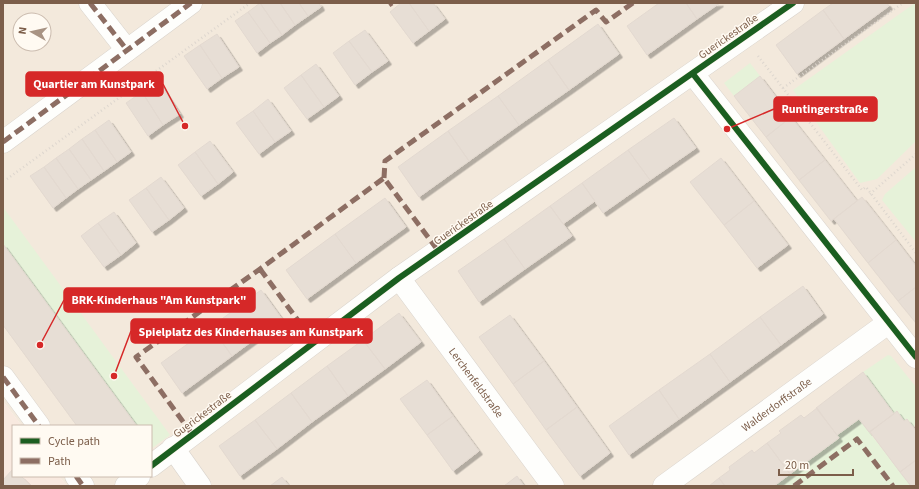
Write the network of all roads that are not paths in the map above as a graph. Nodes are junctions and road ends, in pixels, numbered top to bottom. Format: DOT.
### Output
graph roads {
  1 [pos="90,3"];
  2 [pos="191,3"];
  3 [pos="792,3"];
  4 [pos="127,50"];
  5 [pos="693,74"];
  6 [pos="3,142"];
  7 [pos="399,278"];
  8 [pos="888,323"];
  9 [pos="916,357"];
  10 [pos="3,377"];
  11 [pos="38,425"];
  12 [pos="173,448"];
  13 [pos="152,465"];
  14 [pos="77,477"];
  15 [pos="138,477"];
  16 [pos="83,486"];
  17 [pos="126,486"];
  18 [pos="200,486"];
  19 [pos="553,486"];
  20 [pos="664,486"];
  1 -- 4 [label="street"];
  2 -- 4 [label="street"];
  3 -- 5 [label="street, Guerickestraße"];
  4 -- 6 [label="street"];
  5 -- 7 [label="street, Guerickestraße"];
  5 -- 8 [label="street"];
  7 -- 12 [label="street, Guerickestraße"];
  7 -- 19 [label="street, Lerchenfeldstraße"];
  8 -- 9 [label="street"];
  8 -- 20 [label="street, Walderdorffstraße"];
  10 -- 11 [label="street"];
  12 -- 13 [label="street, Guerickestraße"];
  12 -- 18 [label="street"];
  14 -- 16 [label="street"];
  15 -- 17 [label="street"];
}
